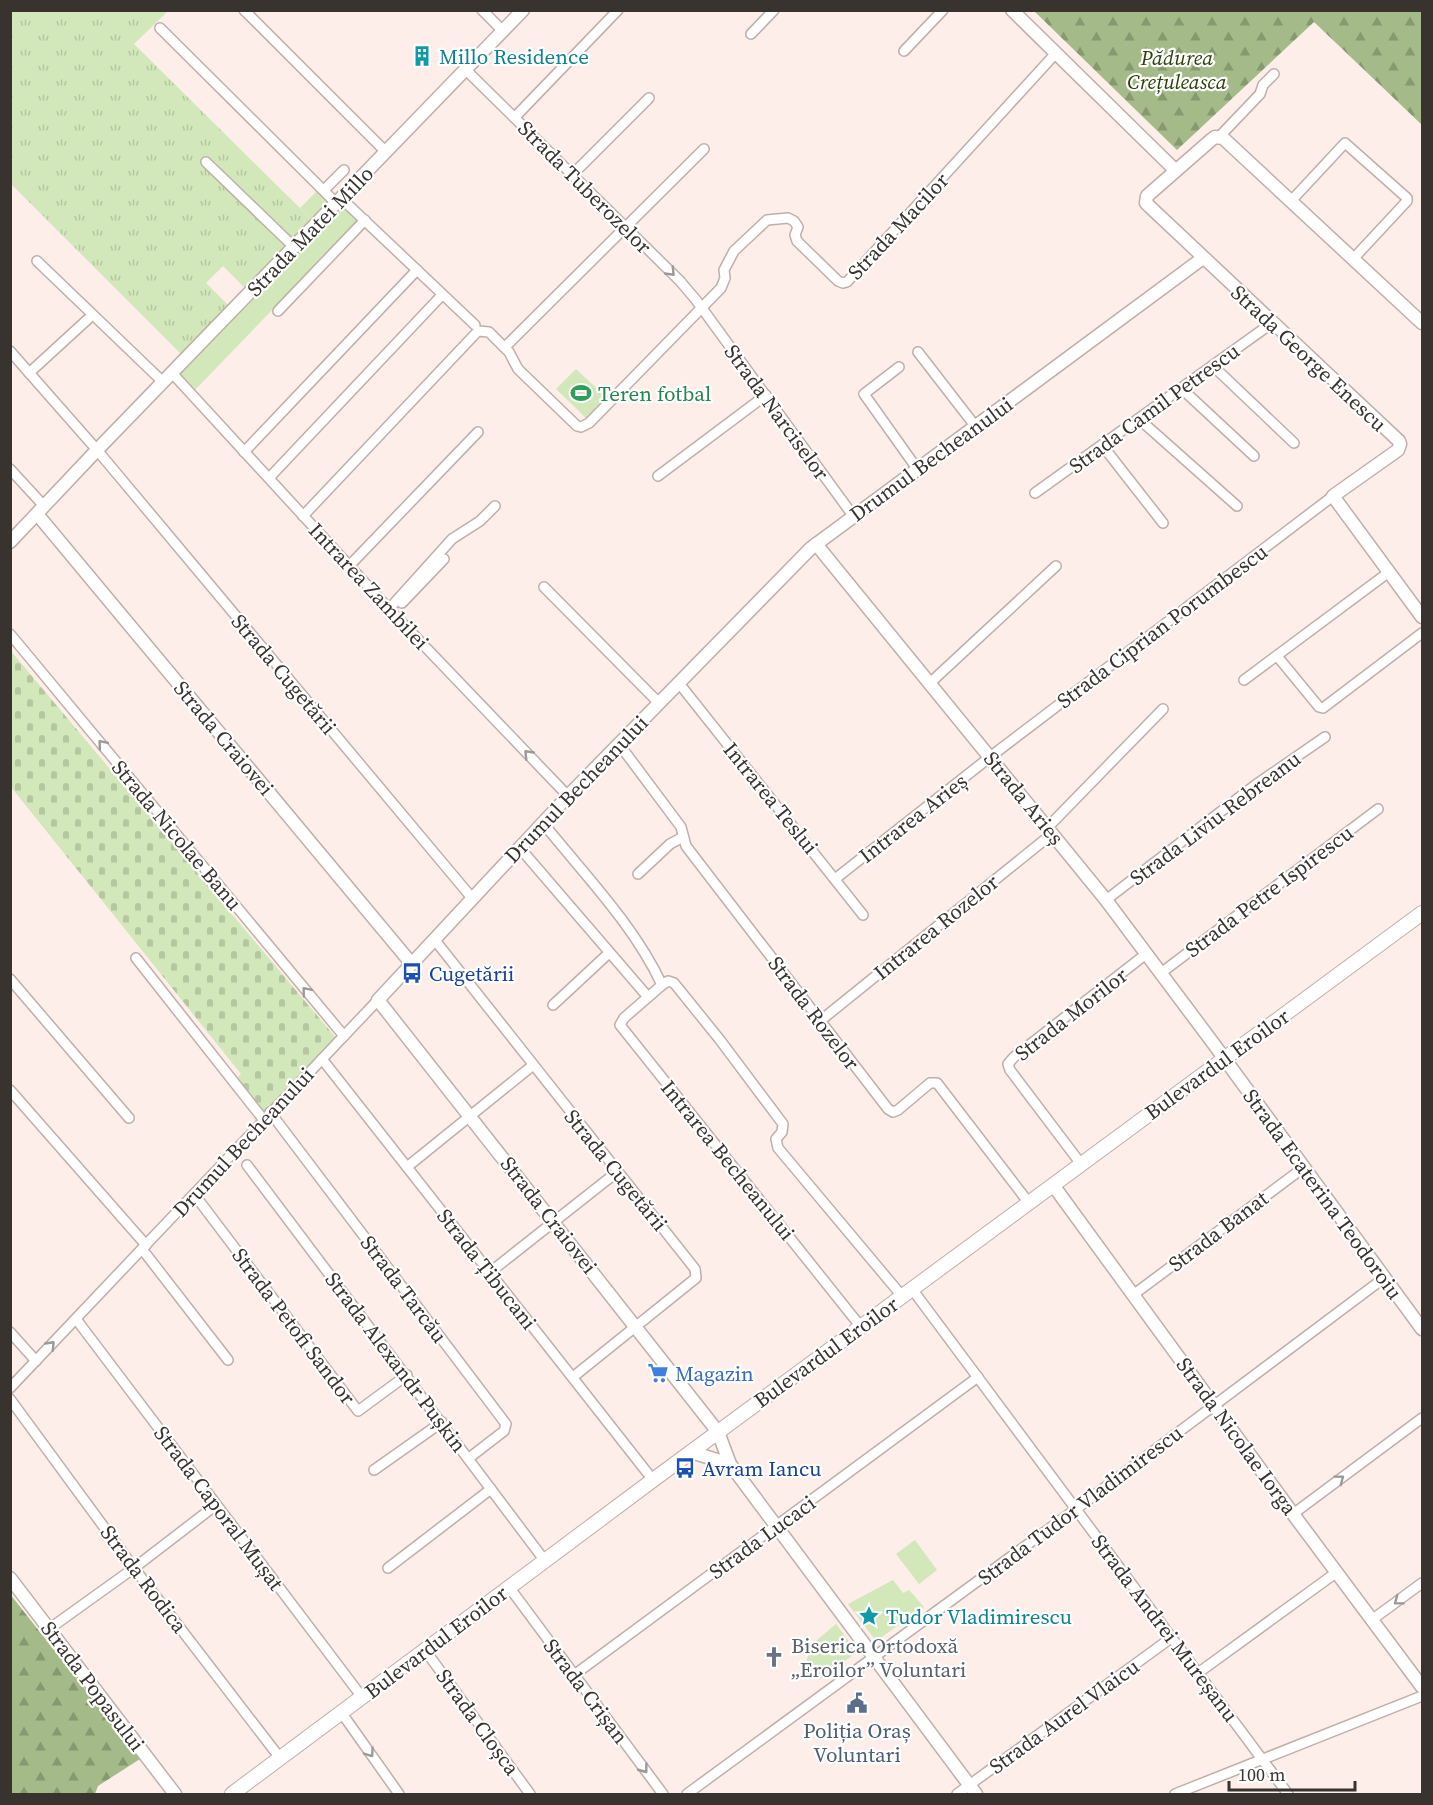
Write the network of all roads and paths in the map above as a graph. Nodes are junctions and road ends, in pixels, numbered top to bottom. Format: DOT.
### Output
graph roads {
  1 [pos="244,10"];
  2 [pos="482,10"];
  3 [pos="523,10"];
  4 [pos="618,10"];
  5 [pos="774,10"];
  6 [pos="943,10"];
  7 [pos="1012,10"];
  8 [pos="160,28"];
  9 [pos="503,31"];
  10 [pos="751,34"];
  11 [pos="904,51"];
  12 [pos="1056,53"];
  13 [pos="465,69"];
  14 [pos="1274,74"];
  15 [pos="649,98"];
  16 [pos="515,117"];
  17 [pos="1219,137"];
  18 [pos="704,149"];
  19 [pos="386,152"];
  20 [pos="206,162"];
  21 [pos="344,170"];
  22 [pos="1175,170"];
  23 [pos="573,174"];
  24 [pos="324,190"];
  25 [pos="340,201"];
  26 [pos="1291,201"];
  27 [pos="365,220"];
  28 [pos="626,226"];
  29 [pos="295,248"];
  30 [pos="1203,258"];
  31 [pos="1353,259"];
  32 [pos="37,261"];
  33 [pos="417,270"];
  34 [pos="442,295"];
  35 [pos="701,308"];
  36 [pos="278,311"];
  37 [pos="88,319"];
  38 [pos="1272,323"];
  39 [pos="1422,323"];
  40 [pos="477,328"];
  41 [pos="504,347"];
  42 [pos="10,351"];
  43 [pos="918,351"];
  44 [pos="1213,366"];
  45 [pos="899,367"];
  46 [pos="29,373"];
  47 [pos="168,378"];
  48 [pos="1182,389"];
  49 [pos="766,395"];
  50 [pos="1139,419"];
  51 [pos="976,427"];
  52 [pos="478,432"];
  53 [pos="1294,443"];
  54 [pos="1102,445"];
  55 [pos="97,450"];
  56 [pos="244,452"];
  57 [pos="1254,456"];
  58 [pos="10,469"];
  59 [pos="918,470"];
  60 [pos="658,476"];
  61 [pos="269,478"];
  62 [pos="1035,493"];
  63 [pos="1333,496"];
  64 [pos="495,506"];
  65 [pos="1237,506"];
  66 [pos="41,510"];
  67 [pos="303,516"];
  68 [pos="854,517"];
  69 [pos="1163,523"];
  70 [pos="10,542"];
  71 [pos="816,544"];
  72 [pos="444,559"];
  73 [pos="349,566"];
  74 [pos="1056,566"];
  75 [pos="1389,572"];
  76 [pos="544,587"];
  77 [pos="391,611"];
  78 [pos="1422,617"];
  79 [pos="1422,633"];
  80 [pos="10,634"];
  81 [pos="1277,656"];
  82 [pos="1244,680"];
  83 [pos="678,682"];
  84 [pos="930,684"];
  85 [pos="658,702"];
  86 [pos="1163,709"];
  87 [pos="1325,737"];
  88 [pos="619,744"];
  89 [pos="990,757"];
  90 [pos="568,796"];
  91 [pos="1378,809"];
  92 [pos="543,823"];
  93 [pos="1051,830"];
  94 [pos="683,837"];
  95 [pos="519,847"];
  96 [pos="638,874"];
  97 [pos="835,879"];
  98 [pos="472,898"];
  99 [pos="1106,900"];
  100 [pos="1422,913"];
  101 [pos="863,915"];
  102 [pos="434,939"];
  103 [pos="609,953"];
  104 [pos="1146,954"];
  105 [pos="136,958"];
  106 [pos="411,963"];
  107 [pos="1161,973"];
  108 [pos="10,979"];
  109 [pos="662,985"];
  110 [pos="648,997"];
  111 [pos="378,1000"];
  112 [pos="553,1005"];
  113 [pos="820,1021"];
  114 [pos="344,1036"];
  115 [pos="322,1059"];
  116 [pos="1224,1059"];
  117 [pos="532,1066"];
  118 [pos="10,1090"];
  119 [pos="267,1116"];
  120 [pos="470,1116"];
  121 [pos="129,1118"];
  122 [pos="1081,1164"];
  123 [pos="247,1165"];
  124 [pos="407,1167"];
  125 [pos="1303,1168"];
  126 [pos="617,1172"];
  127 [pos="1053,1185"];
  128 [pos="194,1194"];
  129 [pos="1029,1203"];
  130 [pos="553,1221"];
  131 [pos="144,1247"];
  132 [pos="489,1273"];
  133 [pos="1384,1278"];
  134 [pos="907,1293"];
  135 [pos="1133,1294"];
  136 [pos="76,1319"];
  137 [pos="636,1326"];
  138 [pos="861,1327"];
  139 [pos="1422,1329"];
  140 [pos="10,1332"];
  141 [pos="228,1360"];
  142 [pos="36,1361"];
  143 [pos="407,1375"];
  144 [pos="573,1377"];
  145 [pos="978,1377"];
  146 [pos="10,1388"];
  147 [pos="10,1399"];
  148 [pos="1215,1405"];
  149 [pos="1422,1418"];
  150 [pos="442,1422"];
  151 [pos="718,1432"];
  152 [pos="691,1452"];
  153 [pos="469,1458"];
  154 [pos="730,1464"];
  155 [pos="374,1470"];
  156 [pos="653,1480"];
  157 [pos="491,1489"];
  158 [pos="216,1505"];
  159 [pos="1076,1509"];
  160 [pos="1293,1514"];
  161 [pos="776,1526"];
  162 [pos="545,1561"];
  163 [pos="134,1568"];
  164 [pos="388,1568"];
  165 [pos="1336,1572"];
  166 [pos="10,1578"];
  167 [pos="1422,1583"];
  168 [pos="509,1587"];
  169 [pos="1373,1619"];
  170 [pos="49,1629"];
  171 [pos="1171,1638"];
  172 [pos="425,1650"];
  173 [pos="874,1658"];
  174 [pos="1198,1673"];
  175 [pos="574,1675"];
  176 [pos="1422,1687"];
  177 [pos="1422,1696"];
  178 [pos="362,1697"];
  179 [pos="341,1712"];
  180 [pos="280,1758"];
  181 [pos="1262,1759"];
  182 [pos="972,1790"];
  183 [pos="176,1794"];
  184 [pos="232,1794"];
  185 [pos="399,1794"];
  186 [pos="530,1794"];
  187 [pos="663,1794"];
  188 [pos="687,1794"];
  189 [pos="957,1794"];
  190 [pos="1174,1794"];
  191 [pos="1288,1794"];
  1 -- 19 [label="street"];
  2 -- 9 [label="street"];
  3 -- 9 [label="street, Strada Matei Millo"];
  4 -- 16 [label="street"];
  5 -- 10 [label="street"];
  6 -- 11 [label="street"];
  7 -- 12 [label="street"];
  8 -- 24 [label="street"];
  9 -- 13 [label="street, Strada Matei Millo"];
  12 -- 22 [label="street"];
  12 -- 35 [label="street, Strada Macilor"];
  13 -- 16 [label="street, Strada Tuberozelor"];
  13 -- 19 [label="street, Strada Matei Millo"];
  14 -- 17 [label="street"];
  15 -- 23 [label="street"];
  16 -- 23 [label="street, Strada Tuberozelor"];
  17 -- 22 [label="street, Strada George Enescu"];
  17 -- 26 [label="street"];
  18 -- 28 [label="street"];
  19 -- 25 [label="street, Strada Matei Millo"];
  20 -- 29 [label="street"];
  21 -- 24 [label="street"];
  22 -- 30 [label="street, Strada George Enescu"];
  23 -- 28 [label="street, Strada Tuberozelor"];
  24 -- 25 [label="street"];
  25 -- 27 [label="street"];
  25 -- 29 [label="street, Strada Matei Millo"];
  26 -- 31 [label="street"];
  26 -- 31 [label="street"];
  27 -- 33 [label="street"];
  27 -- 36 [label="street"];
  28 -- 35 [label="street, Strada Tuberozelor, one-way"];
  28 -- 41 [label="street"];
  29 -- 47 [label="street, Strada Matei Millo"];
  30 -- 38 [label="street, Strada George Enescu"];
  30 -- 51 [label="street, Drumul Becheanului"];
  31 -- 39 [label="street"];
  32 -- 47 [label="street, Intrarea Zambilei"];
  33 -- 34 [label="street"];
  33 -- 56 [label="street"];
  34 -- 40 [label="street"];
  34 -- 61 [label="street"];
  35 -- 41 [label="street"];
  35 -- 49 [label="street, Strada Narciselor"];
  37 -- 46 [label="street"];
  38 -- 44 [label="street, Strada Camil Petrescu"];
  38 -- 63 [label="street, Strada George Enescu"];
  40 -- 41 [label="street"];
  40 -- 67 [label="street"];
  42 -- 46 [label="street"];
  43 -- 51 [label="street"];
  44 -- 48 [label="street, Strada Camil Petrescu"];
  44 -- 53 [label="street"];
  45 -- 59 [label="street"];
  46 -- 55 [label="street"];
  47 -- 55 [label="street, Strada Matei Millo"];
  47 -- 56 [label="street, Intrarea Zambilei"];
  48 -- 50 [label="street, Strada Camil Petrescu"];
  48 -- 57 [label="street"];
  49 -- 60 [label="street"];
  49 -- 68 [label="street, Strada Narciselor"];
  50 -- 54 [label="street, Strada Camil Petrescu"];
  50 -- 65 [label="street"];
  51 -- 59 [label="street, Drumul Becheanului"];
  52 -- 73 [label="street"];
  54 -- 62 [label="street, Strada Camil Petrescu"];
  54 -- 69 [label="street"];
  55 -- 66 [label="street, Strada Matei Millo"];
  55 -- 98 [label="street, Strada Cugetării"];
  56 -- 61 [label="street, Intrarea Zambilei"];
  58 -- 66 [label="street"];
  59 -- 68 [label="street, Drumul Becheanului"];
  61 -- 67 [label="street, Intrarea Zambilei"];
  63 -- 75 [label="street"];
  63 -- 89 [label="street, Strada Ciprian Porumbescu"];
  64 -- 77 [label="street"];
  66 -- 70 [label="street, Strada Matei Millo"];
  66 -- 106 [label="street, Strada Craiovei"];
  67 -- 73 [label="street, Intrarea Zambilei"];
  68 -- 71 [label="street, Drumul Becheanului"];
  71 -- 83 [label="street, Drumul Becheanului"];
  71 -- 84 [label="street, Strada Arieș"];
  72 -- 77 [label="street"];
  73 -- 77 [label="street, Intrarea Zambilei"];
  74 -- 84 [label="street"];
  75 -- 78 [label="street"];
  75 -- 81 [label="street"];
  76 -- 85 [label="street"];
  90 -- 77 [label="street, Intrarea Zambilei, one-way"];
  79 -- 81 [label="street"];
  114 -- 80 [label="street, Strada Nicolae Banu, one-way"];
  81 -- 82 [label="street"];
  83 -- 85 [label="street, Drumul Becheanului"];
  83 -- 97 [label="street, Intrarea Teslui"];
  84 -- 89 [label="street, Strada Arieș"];
  85 -- 88 [label="street, Drumul Becheanului"];
  86 -- 93 [label="street, Intrarea Rozelor"];
  87 -- 99 [label="street, Strada Liviu Rebreanu"];
  88 -- 90 [label="street, Drumul Becheanului"];
  88 -- 94 [label="street, Strada Rozelor"];
  89 -- 93 [label="street, Strada Arieș"];
  89 -- 97 [label="street, Intrarea Arieș"];
  90 -- 92 [label="street, Drumul Becheanului"];
  91 -- 107 [label="street, Strada Petre Ispirescu"];
  92 -- 95 [label="street, Drumul Becheanului"];
  92 -- 109 [label="street"];
  93 -- 99 [label="street, Strada Arieș"];
  93 -- 113 [label="street, Intrarea Rozelor"];
  94 -- 96 [label="street"];
  94 -- 113 [label="street, Strada Rozelor"];
  95 -- 98 [label="street, Drumul Becheanului"];
  95 -- 103 [label="street"];
  97 -- 101 [label="street, Intrarea Teslui"];
  98 -- 102 [label="street, Drumul Becheanului"];
  99 -- 104 [label="street, Strada Arieș"];
  100 -- 116 [label="main road, Bulevardul Eroilor"];
  102 -- 106 [label="street, Drumul Becheanului"];
  102 -- 117 [label="street, Strada Cugetării"];
  103 -- 110 [label="street"];
  103 -- 112 [label="street"];
  104 -- 107 [label="street, Strada Arieș"];
  104 -- 122 [label="street, Strada Morilor"];
  105 -- 119 [label="street"];
  106 -- 111 [label="street, Drumul Becheanului"];
  107 -- 116 [label="street, Strada Arieș"];
  108 -- 121 [label="street"];
  109 -- 110 [label="street, Intrarea Becheanului"];
  109 -- 134 [label="street, Strada Andrei Mureșanu"];
  110 -- 138 [label="street, Intrarea Becheanului"];
  111 -- 114 [label="street, Drumul Becheanului"];
  111 -- 120 [label="street, Strada Craiovei"];
  113 -- 129 [label="street, Strada Rozelor"];
  114 -- 115 [label="street, Drumul Becheanului"];
  115 -- 119 [label="street, Drumul Becheanului"];
  115 -- 124 [label="street, Strada Țibucani"];
  116 -- 122 [label="main road, Bulevardul Eroilor"];
  116 -- 125 [label="street, Strada Ecaterina Teodoroiu"];
  117 -- 120 [label="street"];
  117 -- 126 [label="street, Strada Cugetării"];
  118 -- 131 [label="street"];
  119 -- 128 [label="street, Drumul Becheanului"];
  119 -- 153 [label="street, Strada Tarcău"];
  120 -- 124 [label="street"];
  120 -- 130 [label="street, Strada Craiovei"];
  122 -- 127 [label="main road, Bulevardul Eroilor"];
  123 -- 143 [label="street, Strada Alexandr Pușkin"];
  124 -- 132 [label="street, Strada Țibucani"];
  125 -- 133 [label="street, Strada Ecaterina Teodoroiu"];
  125 -- 135 [label="street, Strada Banat"];
  126 -- 130 [label="street"];
  126 -- 137 [label="street, Strada Cugetării"];
  127 -- 129 [label="main road, Bulevardul Eroilor"];
  127 -- 135 [label="street, Strada Nicolae Iorga"];
  128 -- 131 [label="street, Drumul Becheanului"];
  128 -- 143 [label="street, Strada Petofi Sandor"];
  129 -- 134 [label="main road, Bulevardul Eroilor"];
  130 -- 132 [label="street"];
  130 -- 137 [label="street, Strada Craiovei"];
  131 -- 136 [label="street, Drumul Becheanului"];
  131 -- 141 [label="street"];
  132 -- 144 [label="street, Strada Țibucani"];
  133 -- 139 [label="street, Strada Ecaterina Teodoroiu"];
  133 -- 148 [label="street, Strada Tudor Vladimirescu"];
  134 -- 138 [label="main road, Bulevardul Eroilor"];
  134 -- 145 [label="street, Strada Andrei Mureșanu"];
  135 -- 148 [label="street, Strada Nicolae Iorga"];
  142 -- 136 [label="street, Drumul Becheanului, one-way"];
  136 -- 158 [label="street, Strada Caporal Mușat"];
  137 -- 144 [label="street, Strada Cugetării"];
  137 -- 151 [label="street, Strada Craiovei"];
  138 -- 151 [label="main road, Bulevardul Eroilor"];
  140 -- 142 [label="street"];
  142 -- 146 [label="street, Drumul Becheanului"];
  143 -- 150 [label="street, Strada Alexandr Pușkin"];
  144 -- 156 [label="street, Strada Țibucani"];
  145 -- 159 [label="street, Strada Andrei Mureșanu"];
  145 -- 161 [label="street, Strada Lucaci"];
  147 -- 163 [label="street, Strada Rodica"];
  148 -- 159 [label="street, Strada Tudor Vladimirescu"];
  148 -- 160 [label="street, Strada Nicolae Iorga"];
  160 -- 149 [label="street, one-way"];
  150 -- 153 [label="street, Strada Alexandr Pușkin"];
  150 -- 155 [label="street"];
  151 -- 152 [label="main road, Bulevardul Eroilor"];
  151 -- 154 [label="street, Strada Craiovei"];
  152 -- 154 [label="street"];
  152 -- 156 [label="main road, Bulevardul Eroilor"];
  153 -- 157 [label="street, Strada Alexandr Pușkin"];
  154 -- 161 [label="street, Strada Craiovei"];
  156 -- 162 [label="main road, Bulevardul Eroilor"];
  157 -- 162 [label="street, Strada Alexandr Pușkin"];
  157 -- 164 [label="street"];
  158 -- 163 [label="street"];
  158 -- 178 [label="street, Strada Caporal Mușat"];
  159 -- 171 [label="street, Strada Andrei Mureșanu"];
  159 -- 173 [label="street, Strada Tudor Vladimirescu"];
  160 -- 165 [label="street, Strada Nicolae Iorga"];
  161 -- 173 [label="street, Strada Craiovei"];
  161 -- 175 [label="street, Strada Lucaci"];
  162 -- 168 [label="main road, Bulevardul Eroilor"];
  163 -- 170 [label="street"];
  163 -- 180 [label="street, Strada Rodica"];
  165 -- 169 [label="street, Strada Nicolae Iorga"];
  165 -- 174 [label="street"];
  166 -- 170 [label="street, Strada Popasului"];
  167 -- 169 [label="street, one-way"];
  168 -- 172 [label="main road, Bulevardul Eroilor"];
  168 -- 175 [label="street, Strada Crișan"];
  169 -- 176 [label="street, Strada Nicolae Iorga"];
  170 -- 183 [label="street, Strada Popasului"];
  171 -- 174 [label="street, Strada Andrei Mureșanu"];
  171 -- 182 [label="street, Strada Aurel Vlaicu"];
  172 -- 178 [label="main road, Bulevardul Eroilor"];
  172 -- 186 [label="street, Strada Cloșca"];
  173 -- 182 [label="street, Strada Craiovei"];
  173 -- 188 [label="street, Strada Tudor Vladimirescu"];
  174 -- 181 [label="street, Strada Andrei Mureșanu"];
  175 -- 187 [label="street, Strada Crișan, one-way"];
  177 -- 181 [label="street"];
  178 -- 179 [label="main road, Bulevardul Eroilor"];
  179 -- 180 [label="main road, Bulevardul Eroilor"];
  179 -- 185 [label="street, one-way"];
  180 -- 184 [label="main road, Bulevardul Eroilor"];
  181 -- 190 [label="street"];
  181 -- 191 [label="street, Strada Andrei Mureșanu"];
  182 -- 189 [label="street, Strada Aurel Vlaicu"];
}
